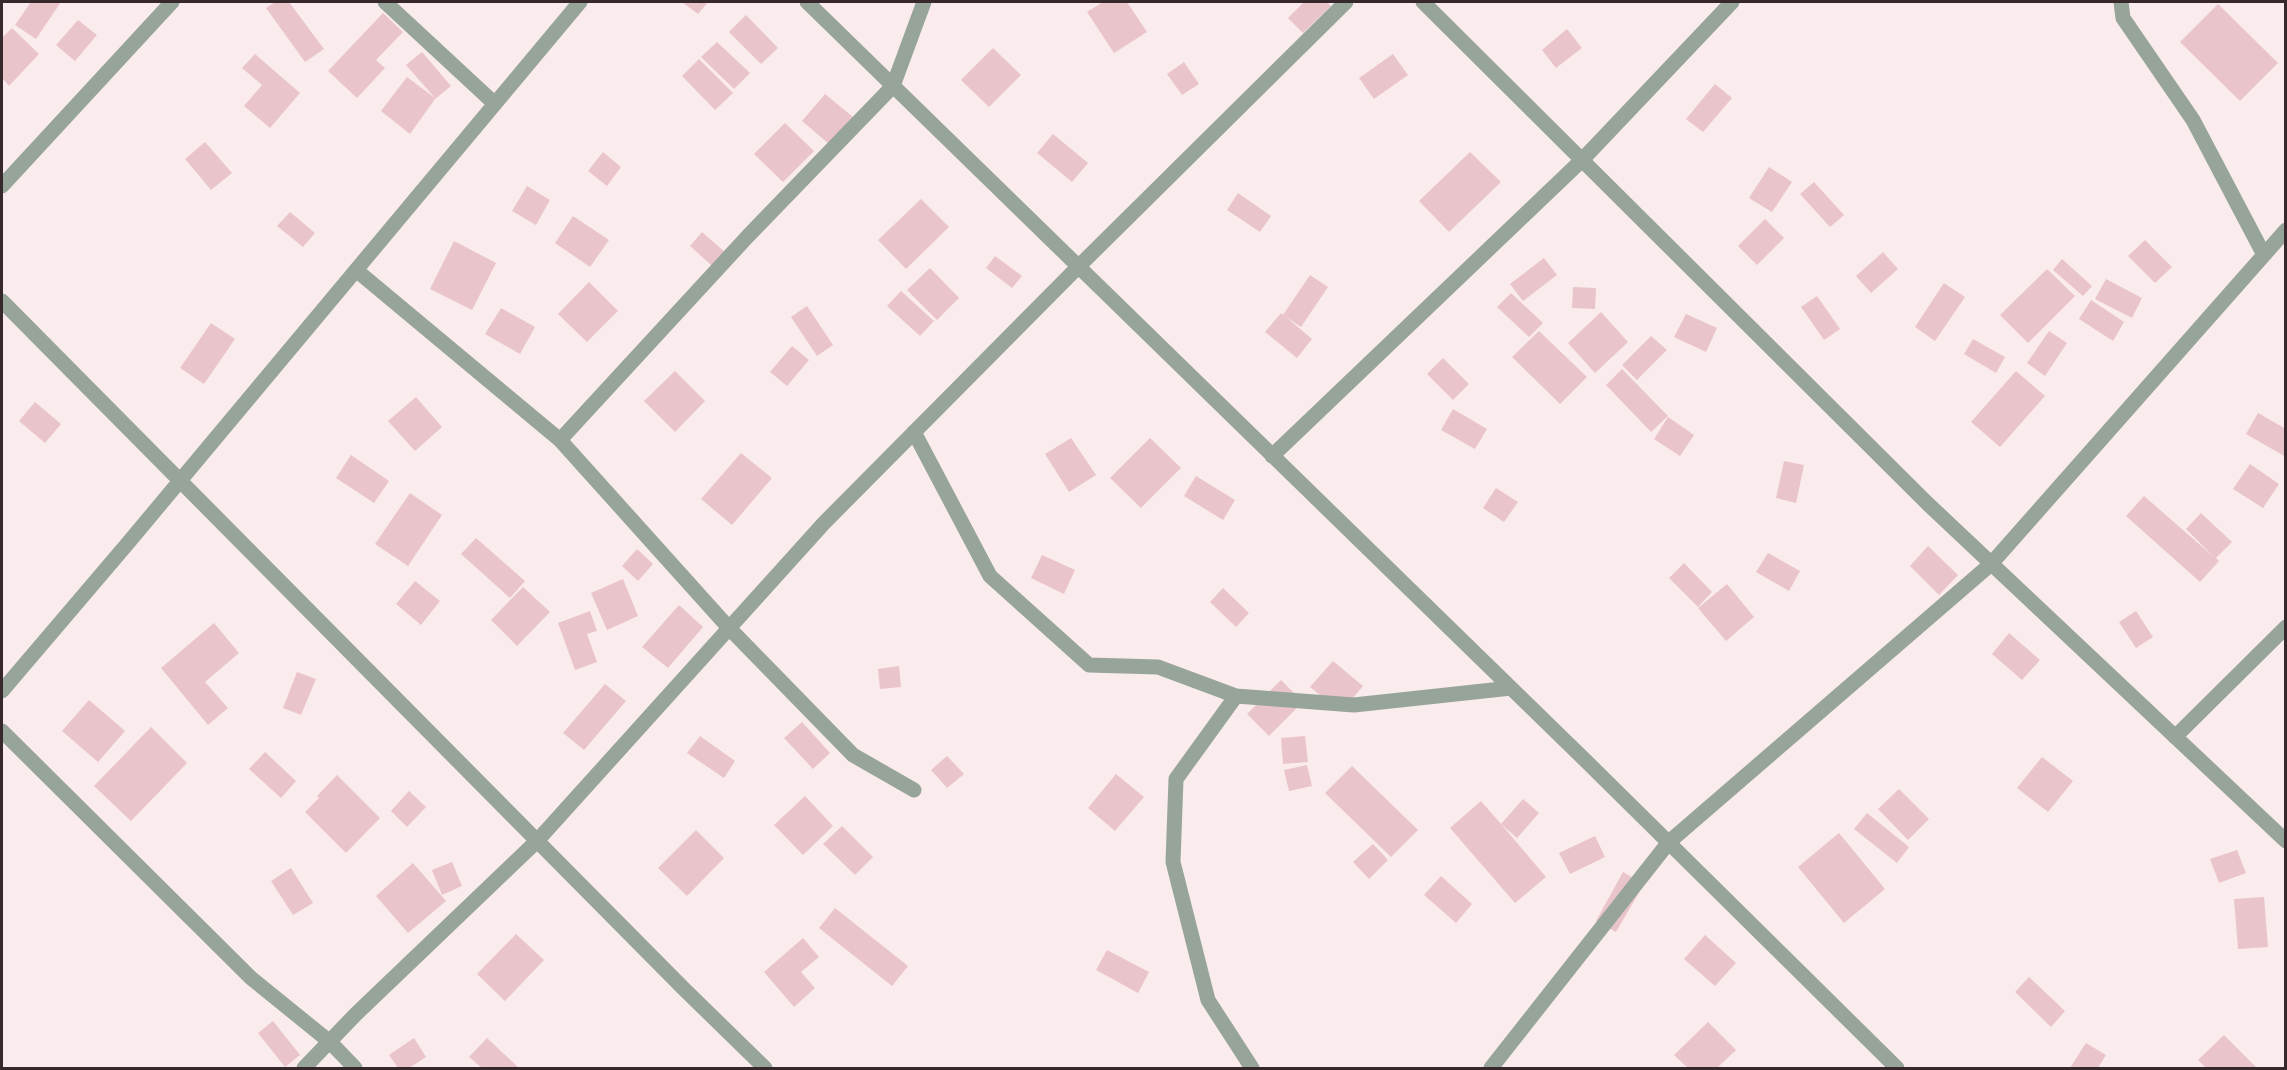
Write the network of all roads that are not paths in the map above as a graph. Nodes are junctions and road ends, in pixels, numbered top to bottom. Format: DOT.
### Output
graph roads {
  1 [pos="172,2"];
  2 [pos="385,2"];
  3 [pos="580,2"];
  4 [pos="807,2"];
  5 [pos="924,2"];
  6 [pos="1346,2"];
  7 [pos="1423,2"];
  8 [pos="1732,2"];
  9 [pos="2121,2"];
  10 [pos="892,86"];
  11 [pos="495,104"];
  12 [pos="1582,160"];
  13 [pos="2,186"];
  14 [pos="2286,230"];
  15 [pos="2264,255"];
  16 [pos="1078,267"];
  17 [pos="356,270"];
  18 [pos="2,301"];
  19 [pos="914,432"];
  20 [pos="560,440"];
  21 [pos="1272,456"];
  22 [pos="180,481"];
  23 [pos="1992,564"];
  24 [pos="2286,627"];
  25 [pos="729,628"];
  26 [pos="1511,688"];
  27 [pos="2,691"];
  28 [pos="1236,696"];
  29 [pos="2,731"];
  30 [pos="2175,737"];
  31 [pos="914,790"];
  32 [pos="537,841"];
  33 [pos="2286,841"];
  34 [pos="1669,842"];
  35 [pos="330,1042"];
  36 [pos="304,1068"];
  37 [pos="355,1068"];
  38 [pos="765,1068"];
  39 [pos="1252,1068"];
  40 [pos="1491,1068"];
  41 [pos="1897,1068"];
  1 -- 13 [label="street"];
  2 -- 11 [label="street"];
  3 -- 11 [label="street"];
  4 -- 10 [label="street"];
  5 -- 10 [label="street"];
  6 -- 16 [label="street"];
  7 -- 12 [label="street"];
  8 -- 12 [label="street"];
  9 -- 15 [label="street"];
  10 -- 16 [label="street"];
  10 -- 20 [label="street"];
  11 -- 17 [label="street"];
  12 -- 21 [label="street"];
  12 -- 23 [label="street"];
  14 -- 15 [label="street"];
  15 -- 23 [label="street"];
  16 -- 19 [label="street"];
  16 -- 21 [label="street"];
  17 -- 20 [label="street"];
  17 -- 22 [label="street"];
  18 -- 22 [label="street"];
  19 -- 25 [label="street"];
  19 -- 28 [label="street"];
  20 -- 25 [label="street"];
  21 -- 26 [label="street"];
  22 -- 27 [label="street"];
  22 -- 32 [label="street"];
  23 -- 30 [label="street"];
  23 -- 34 [label="street"];
  24 -- 30 [label="street"];
  25 -- 31 [label="street"];
  25 -- 32 [label="street"];
  26 -- 28 [label="street"];
  26 -- 34 [label="street"];
  28 -- 39 [label="street"];
  29 -- 35 [label="street"];
  30 -- 33 [label="street"];
  32 -- 35 [label="street"];
  32 -- 38 [label="street"];
  34 -- 40 [label="street"];
  34 -- 41 [label="street"];
  35 -- 36 [label="street"];
  35 -- 37 [label="street"];
}
